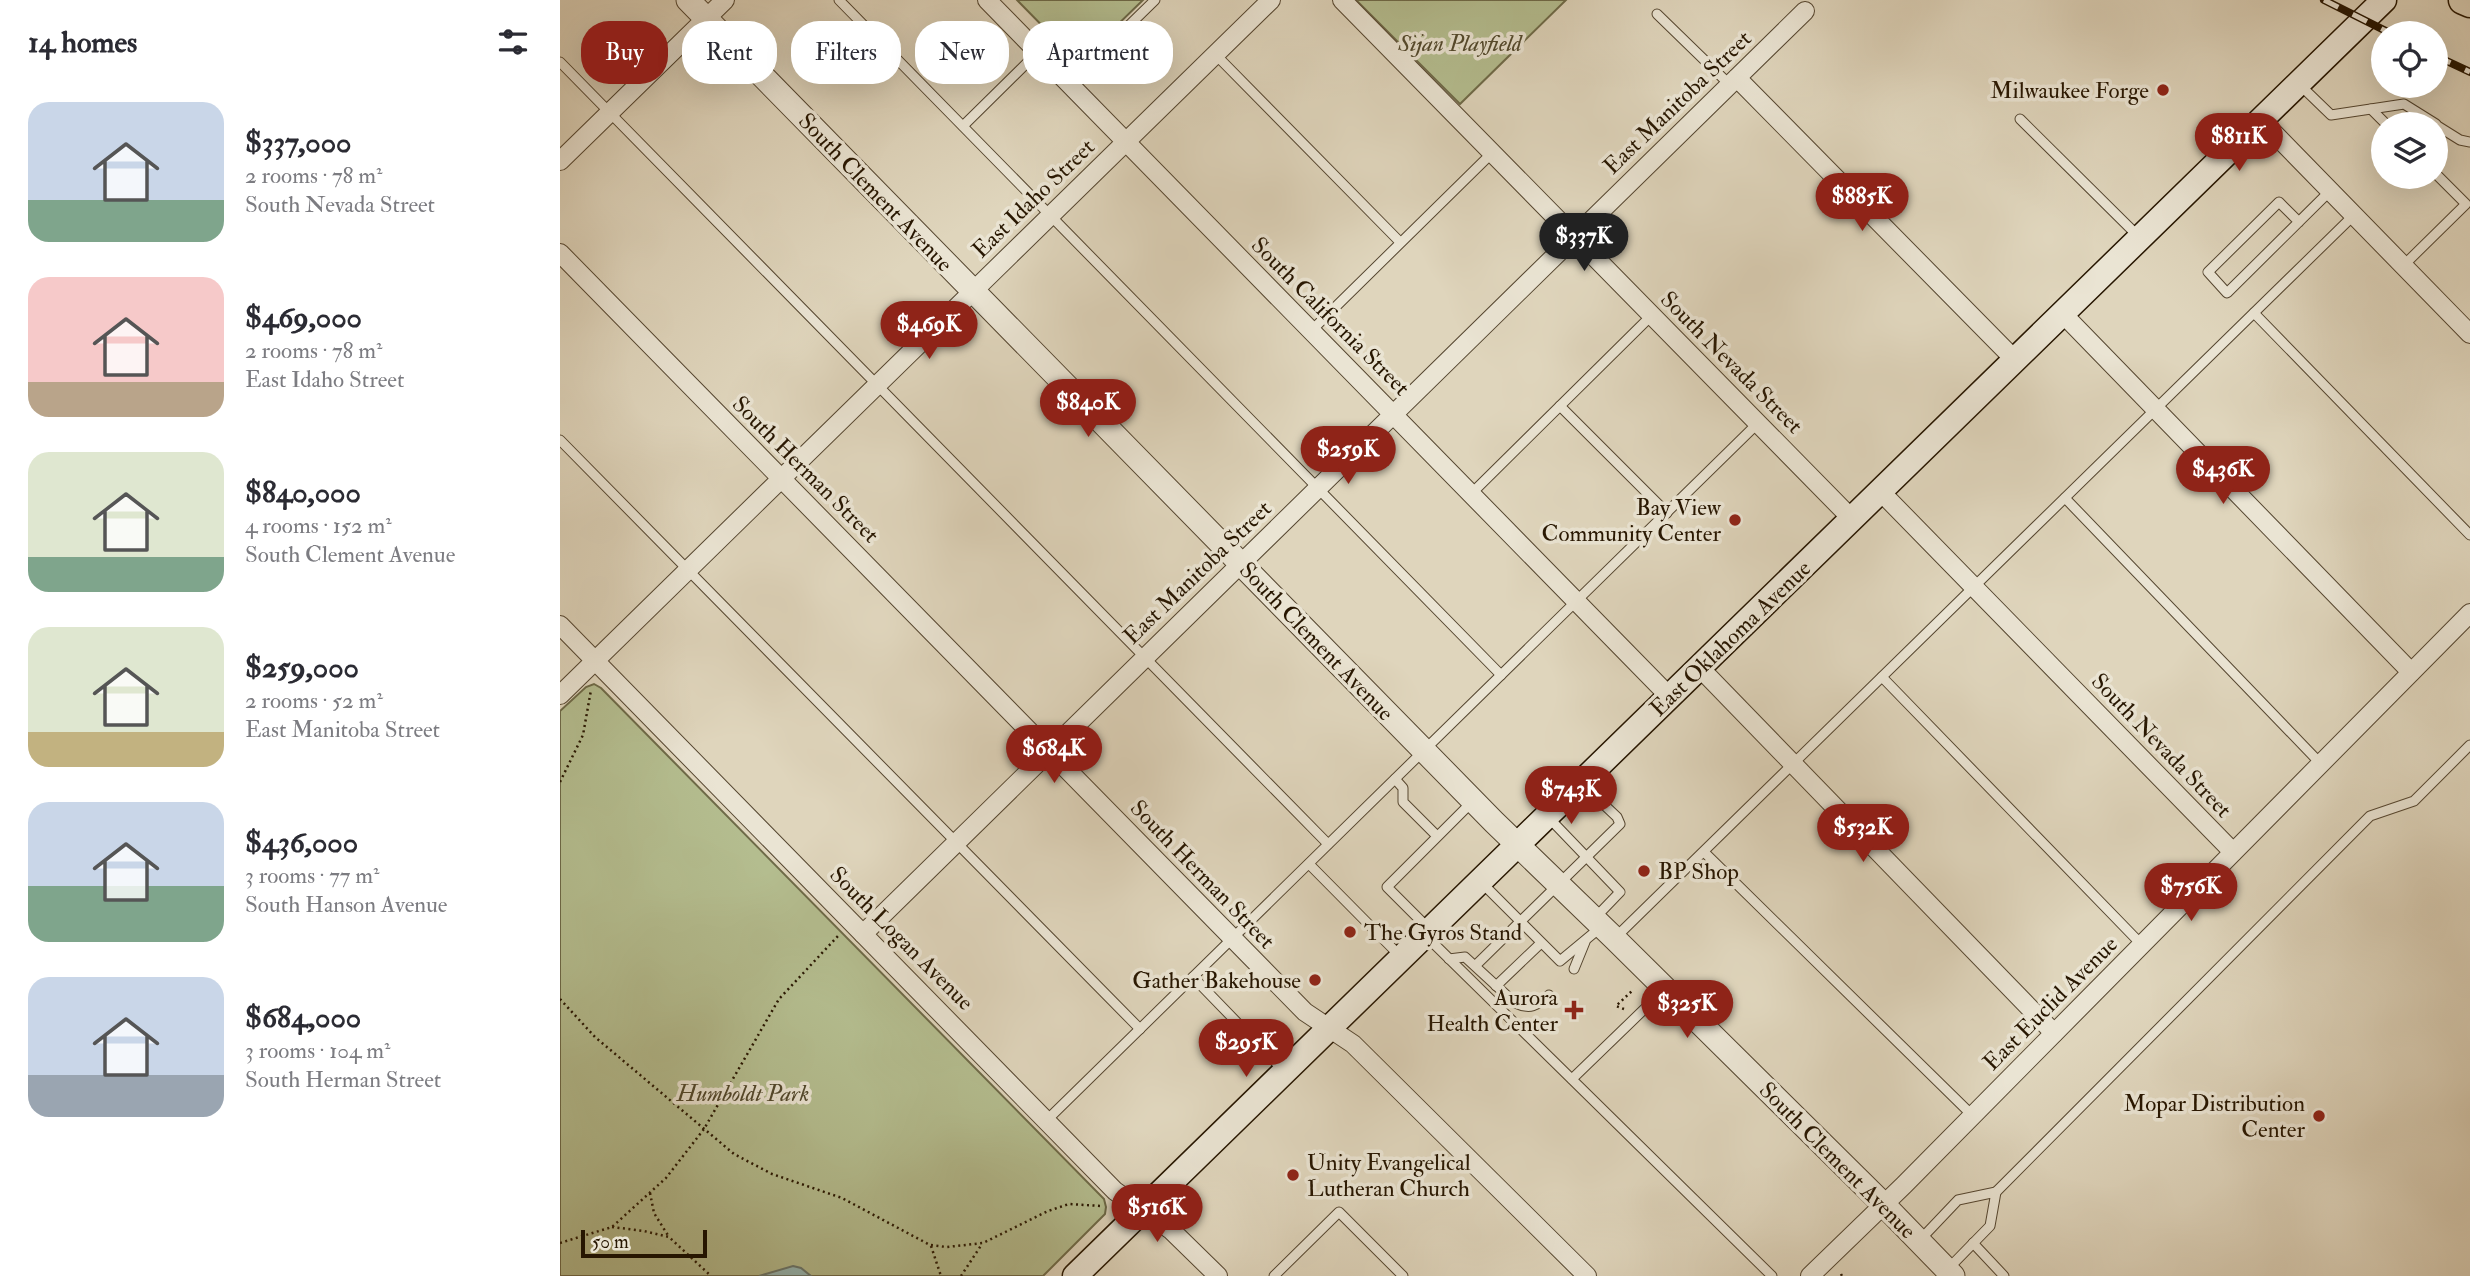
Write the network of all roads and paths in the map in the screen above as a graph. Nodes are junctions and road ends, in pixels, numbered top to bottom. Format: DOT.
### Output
graph roads {
  1 [pos="688,0"];
  2 [pos="725,0"];
  3 [pos="839,0"];
  4 [pos="987,0"];
  5 [pos="1155,0"];
  6 [pos="1271,0"];
  7 [pos="1342,0"];
  8 [pos="2384,0"];
  9 [pos="2463,0"];
  10 [pos="2470,3"];
  11 [pos="1805,11"];
  12 [pos="1657,13"];
  13 [pos="706,18"];
  14 [pos="1134,21"];
  15 [pos="1023,37"];
  16 [pos="1216,54"];
  17 [pos="560,62"];
  18 [pos="1023,67"];
  19 [pos="1733,82"];
  20 [pos="2299,83"];
  21 [pos="1069,84"];
  22 [pos="2371,109"];
  23 [pos="2374,112"];
  24 [pos="2417,112"];
  25 [pos="610,113"];
  26 [pos="2020,118"];
  27 [pos="2261,120"];
  28 [pos="963,126"];
  29 [pos="2448,132"];
  30 [pos="1125,142"];
  31 [pos="2470,142"];
  32 [pos="1492,153"];
  33 [pos="560,161"];
  34 [pos="2448,186"];
  35 [pos="2331,190"];
  36 [pos="2355,215"];
  37 [pos="1050,216"];
  38 [pos="2299,222"];
  39 [pos="1575,237"];
  40 [pos="2140,238"];
  41 [pos="1400,242"];
  42 [pos="560,253"];
  43 [pos="2404,265"];
  44 [pos="973,291"];
  45 [pos="2254,313"];
  46 [pos="2063,314"];
  47 [pos="1652,315"];
  48 [pos="1311,331"];
  49 [pos="2470,334"];
  50 [pos="2015,360"];
  51 [pos="877,385"];
  52 [pos="1560,406"];
  53 [pos="2156,410"];
  54 [pos="1394,414"];
  55 [pos="1758,423"];
  56 [pos="560,440"];
  57 [pos="781,478"];
  58 [pos="1318,488"];
  59 [pos="1881,492"];
  60 [pos="1471,494"];
  61 [pos="2065,498"];
  62 [pos="1667,513"];
  63 [pos="1852,519"];
  64 [pos="2470,535"];
  65 [pos="1241,564"];
  66 [pos="688,570"];
  67 [pos="1974,587"];
  68 [pos="1576,601"];
  69 [pos="2470,613"];
  70 [pos="560,625"];
  71 [pos="1145,658"];
  72 [pos="595,661"];
  73 [pos="1700,668"];
  74 [pos="2411,672"];
  75 [pos="1501,675"];
  76 [pos="1882,677"];
  77 [pos="592,687"];
  78 [pos="560,695"];
  79 [pos="1670,697"];
  80 [pos="2470,745"];
  81 [pos="1424,751"];
  82 [pos="1049,752"];
  83 [pos="1793,764"];
  84 [pos="2321,764"];
  85 [pos="1395,779"];
  86 [pos="560,782"];
  87 [pos="1582,783"];
  88 [pos="1473,801"];
  89 [pos="1547,817"];
  90 [pos="1437,836"];
  91 [pos="956,843"];
  92 [pos="1328,845"];
  93 [pos="1518,845"];
  94 [pos="1704,852"];
  95 [pos="2233,852"];
  96 [pos="1587,857"];
  97 [pos="1308,864"];
  98 [pos="1480,882"];
  99 [pos="1560,884"];
  100 [pos="1521,923"];
  101 [pos="1604,928"];
  102 [pos="1428,933"];
  103 [pos="863,934"];
  104 [pos="838,936"];
  105 [pos="1232,939"];
  106 [pos="1541,943"];
  107 [pos="1585,943"];
  108 [pos="2142,945"];
  109 [pos="1449,958"];
  110 [pos="1402,959"];
  111 [pos="1476,965"];
  112 [pos="1574,969"];
  113 [pos="1193,977"];
  114 [pos="1496,986"];
  115 [pos="1666,989"];
  116 [pos="1633,990"];
  117 [pos="1549,995"];
  118 [pos="560,999"];
  119 [pos="1616,1006"];
  120 [pos="1140,1029"];
  121 [pos="1330,1029"];
  122 [pos="2054,1033"];
  123 [pos="1285,1072"];
  124 [pos="1572,1079"];
  125 [pos="1973,1116"];
  126 [pos="1047,1120"];
  127 [pos="704,1129"];
  128 [pos="650,1192"];
  129 [pos="1996,1192"];
  130 [pos="1884,1205"];
  131 [pos="1101,1206"];
  132 [pos="1141,1211"];
  133 [pos="612,1227"];
  134 [pos="669,1237"];
  135 [pos="1919,1241"];
  136 [pos="560,1243"];
  137 [pos="983,1243"];
  138 [pos="1973,1243"];
  139 [pos="930,1245"];
  140 [pos="1950,1273"];
  141 [pos="711,1276"];
  142 [pos="941,1276"];
  143 [pos="961,1276"];
  144 [pos="1075,1276"];
  145 [pos="1218,1276"];
  146 [pos="1274,1276"];
  147 [pos="1403,1276"];
  148 [pos="1587,1276"];
  149 [pos="1772,1276"];
  150 [pos="1810,1276"];
  151 [pos="2004,1276"];
  1 -- 13 [label="street, South Clement Avenue"];
  2 -- 13 [label="street"];
  3 -- 28 [label="lane"];
  4 -- 15 [label="street, South California Street"];
  5 -- 14 [label="lane"];
  6 -- 16 [label="street, East Idaho Street"];
  7 -- 32 [label="street, South Nevada Street"];
  8 -- 20 [label="main road, East Oklahoma Avenue"];
  9 -- 10 [label="main road"];
  11 -- 19 [label="street, East Manitoba Street"];
  12 -- 19 [label="lane"];
  13 -- 25 [label="street"];
  13 -- 44 [label="street, South Clement Avenue"];
  16 -- 30 [label="street, East Idaho Street"];
  16 -- 41 [label="lane"];
  17 -- 25 [label="lane"];
  18 -- 28 [label="lane"];
  19 -- 39 [label="street, East Manitoba Street"];
  19 -- 50 [label="street"];
  20 -- 22 [label="lane"];
  20 -- 27 [label="main road, East Oklahoma Avenue"];
  21 -- 30 [label="street, South California Street"];
  22 -- 23 [label="lane"];
  22 -- 24 [label="lane"];
  25 -- 33 [label="street"];
  25 -- 51 [label="lane"];
  26 -- 40 [label="lane"];
  27 -- 35 [label="street"];
  27 -- 40 [label="main road, East Oklahoma Avenue"];
  28 -- 37 [label="lane"];
  29 -- 31 [label="lane"];
  30 -- 37 [label="street, East Idaho Street"];
  30 -- 48 [label="street, South California Street"];
  32 -- 39 [label="street, South Nevada Street"];
  32 -- 41 [label="lane"];
  34 -- 43 [label="lane"];
  35 -- 36 [label="street"];
  35 -- 38 [label="lane"];
  36 -- 43 [label="street"];
  36 -- 45 [label="lane"];
  37 -- 44 [label="street, East Idaho Street"];
  37 -- 58 [label="lane"];
  38 -- 38 [label="lane"];
  39 -- 47 [label="street, South Nevada Street"];
  39 -- 54 [label="street, East Manitoba Street"];
  40 -- 46 [label="main road, East Oklahoma Avenue"];
  41 -- 48 [label="lane"];
  42 -- 57 [label="street, South Herman Street"];
  43 -- 49 [label="street"];
  44 -- 51 [label="street, East Idaho Street"];
  44 -- 65 [label="street, South Clement Avenue"];
  45 -- 53 [label="lane"];
  45 -- 64 [label="lane"];
  46 -- 50 [label="main road, East Oklahoma Avenue"];
  46 -- 53 [label="street"];
  47 -- 52 [label="lane"];
  47 -- 55 [label="street, South Nevada Street"];
  48 -- 54 [label="street, South California Street"];
  50 -- 59 [label="main road, East Oklahoma Avenue"];
  51 -- 57 [label="street, East Idaho Street"];
  51 -- 71 [label="lane"];
  52 -- 60 [label="lane"];
  52 -- 62 [label="lane"];
  53 -- 61 [label="lane"];
  53 -- 74 [label="street"];
  54 -- 58 [label="street, East Manitoba Street"];
  54 -- 60 [label="street, South California Street"];
  55 -- 62 [label="lane"];
  55 -- 63 [label="street, South Nevada Street"];
  56 -- 66 [label="lane"];
  57 -- 66 [label="street, East Idaho Street"];
  57 -- 82 [label="street, South Herman Street"];
  58 -- 65 [label="street, East Manitoba Street"];
  58 -- 75 [label="lane"];
  59 -- 63 [label="main road, East Oklahoma Avenue"];
  59 -- 67 [label="street, South Nevada Street"];
  60 -- 68 [label="street, South California Street"];
  61 -- 67 [label="lane"];
  61 -- 84 [label="lane"];
  62 -- 68 [label="lane"];
  63 -- 73 [label="main road, East Oklahoma Avenue"];
  65 -- 71 [label="street, East Manitoba Street"];
  65 -- 81 [label="street, South Clement Avenue"];
  66 -- 72 [label="street, East Idaho Street"];
  66 -- 91 [label="lane"];
  67 -- 76 [label="lane"];
  67 -- 95 [label="street, South Nevada Street"];
  68 -- 75 [label="lane"];
  68 -- 79 [label="street, South California Street"];
  69 -- 74 [label="street, East Euclid Avenue"];
  70 -- 72 [label="street, South Logan Avenue"];
  71 -- 82 [label="street, East Manitoba Street"];
  71 -- 92 [label="lane"];
  72 -- 78 [label="street, East Idaho Street"];
  72 -- 103 [label="street, South Logan Avenue"];
  73 -- 79 [label="main road, East Oklahoma Avenue"];
  73 -- 83 [label="street"];
  74 -- 84 [label="street, East Euclid Avenue"];
  75 -- 81 [label="lane"];
  76 -- 83 [label="lane"];
  76 -- 108 [label="lane"];
  77 -- 86 [label="path"];
  79 -- 87 [label="main road, East Oklahoma Avenue"];
  80 -- 129 [label="lane"];
  81 -- 85 [label="lane"];
  81 -- 88 [label="street, South Clement Avenue"];
  82 -- 91 [label="street, East Manitoba Street"];
  82 -- 105 [label="street, South Herman Street"];
  83 -- 94 [label="lane"];
  83 -- 122 [label="street"];
  84 -- 95 [label="street, East Euclid Avenue"];
  85 -- 90 [label="lane"];
  85 -- 92 [label="lane"];
  87 -- 89 [label="main road, East Oklahoma Avenue"];
  87 -- 96 [label="lane"];
  88 -- 90 [label="lane"];
  88 -- 93 [label="street, South Clement Avenue"];
  89 -- 93 [label="main road, East Oklahoma Avenue"];
  89 -- 96 [label="lane"];
  90 -- 102 [label="lane"];
  91 -- 103 [label="street, East Manitoba Street"];
  91 -- 120 [label="lane"];
  92 -- 97 [label="lane"];
  93 -- 98 [label="main road, East Oklahoma Avenue"];
  93 -- 99 [label="street, South Clement Avenue"];
  94 -- 101 [label="lane"];
  94 -- 125 [label="lane"];
  95 -- 108 [label="street, East Euclid Avenue"];
  96 -- 99 [label="lane"];
  96 -- 101 [label="lane"];
  97 -- 105 [label="lane"];
  97 -- 110 [label="lane"];
  98 -- 100 [label="lane"];
  98 -- 102 [label="main road, East Oklahoma Avenue"];
  99 -- 100 [label="lane"];
  99 -- 101 [label="street, South Clement Avenue"];
  100 -- 106 [label="lane"];
  100 -- 111 [label="lane"];
  101 -- 107 [label="lane"];
  101 -- 115 [label="street, South Clement Avenue"];
  102 -- 109 [label="lane"];
  102 -- 110 [label="main road, East Oklahoma Avenue"];
  103 -- 126 [label="street, South Logan Avenue"];
  104 -- 127 [label="path"];
  105 -- 113 [label="lane"];
  105 -- 121 [label="street, South Herman Street"];
  106 -- 107 [label="lane"];
  106 -- 114 [label="lane"];
  107 -- 112 [label="lane"];
  108 -- 122 [label="street, East Euclid Avenue"];
  109 -- 111 [label="lane"];
  109 -- 124 [label="lane"];
  110 -- 121 [label="main road, East Oklahoma Avenue"];
  111 -- 114 [label="lane"];
  113 -- 120 [label="lane"];
  113 -- 123 [label="lane"];
  114 -- 117 [label="lane"];
  115 -- 124 [label="lane"];
  115 -- 130 [label="street, South Clement Avenue"];
  116 -- 119 [label="path"];
  118 -- 127 [label="path"];
  120 -- 126 [label="lane"];
  121 -- 123 [label="main road, East Oklahoma Avenue"];
  121 -- 148 [label="street, South Herman Street"];
  122 -- 125 [label="street, East Euclid Avenue"];
  123 -- 132 [label="main road, East Oklahoma Avenue"];
  124 -- 149 [label="lane"];
  125 -- 130 [label="street, East Euclid Avenue"];
  126 -- 132 [label="street, South Logan Avenue"];
  127 -- 128 [label="path"];
  127 -- 139 [label="path"];
  128 -- 133 [label="path"];
  128 -- 134 [label="path"];
  129 -- 135 [label="lane"];
  129 -- 138 [label="lane"];
  130 -- 135 [label="street, South Clement Avenue"];
  130 -- 150 [label="street, East Euclid Avenue"];
  131 -- 137 [label="path"];
  132 -- 144 [label="main road, East Oklahoma Avenue"];
  132 -- 145 [label="street, South Logan Avenue"];
  133 -- 134 [label="path"];
  133 -- 136 [label="path"];
  134 -- 141 [label="path"];
  135 -- 140 [label="street, South Clement Avenue"];
  137 -- 139 [label="path"];
  137 -- 143 [label="path"];
  138 -- 140 [label="lane"];
  138 -- 151 [label="lane"];
  139 -- 142 [label="path"];
  146 -- 147 [label="lane"];
}
